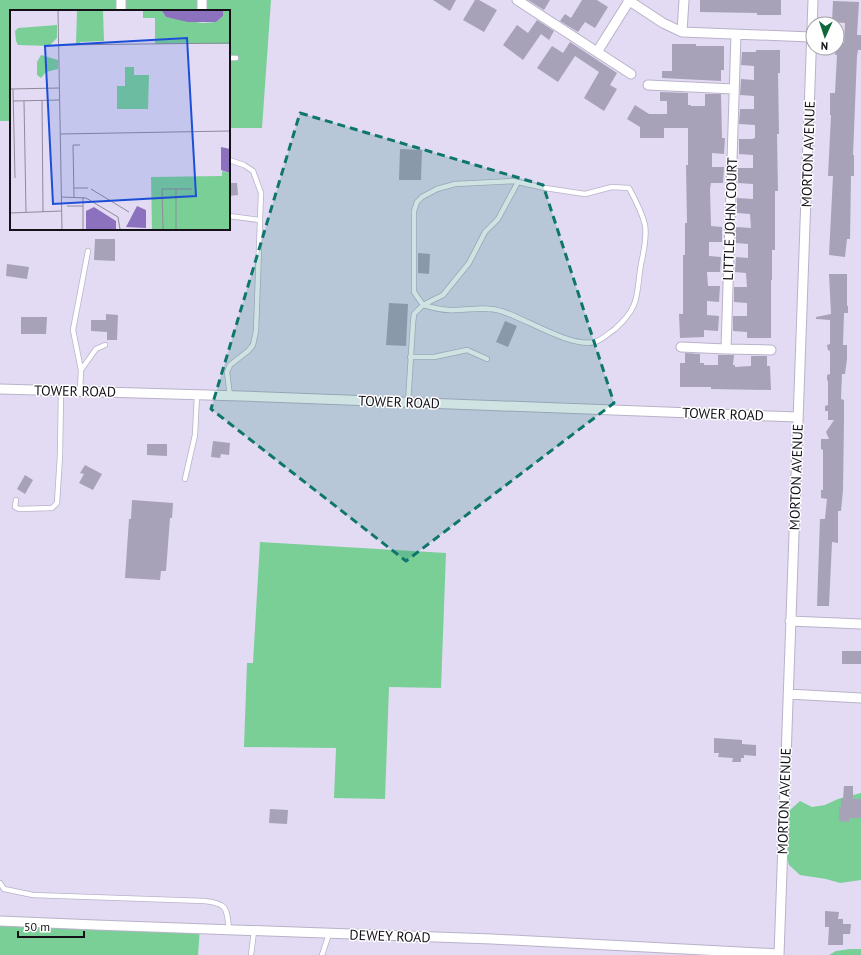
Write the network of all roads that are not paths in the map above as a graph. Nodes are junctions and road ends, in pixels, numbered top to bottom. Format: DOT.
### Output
graph roads {
  1 [pos="121,0"];
  2 [pos="517,0"];
  3 [pos="628,0"];
  4 [pos="684,0"];
  5 [pos="813,0"];
  6 [pos="120,10"];
  7 [pos="813,16"];
  8 [pos="682,32"];
  9 [pos="736,34"];
  10 [pos="805,37"];
  11 [pos="596,52"];
  12 [pos="811,56"];
  13 [pos="230,58"];
  14 [pos="236,58"];
  15 [pos="631,74"];
  16 [pos="648,85"];
  17 [pos="734,89"];
  18 [pos="230,160"];
  19 [pos="518,182"];
  20 [pos="230,216"];
  21 [pos="259,220"];
  22 [pos="88,251"];
  23 [pos="423,305"];
  24 [pos="105,345"];
  25 [pos="681,347"];
  26 [pos="726,348"];
  27 [pos="771,350"];
  28 [pos="410,358"];
  29 [pos="487,358"];
  30 [pos="81,370"];
  31 [pos="0,389"];
  32 [pos="61,391"];
  33 [pos="80,391"];
  34 [pos="197,395"];
  35 [pos="230,396"];
  36 [pos="408,403"];
  37 [pos="798,417"];
  38 [pos="185,479"];
  39 [pos="16,500"];
  40 [pos="790,621"];
  41 [pos="861,624"];
  42 [pos="788,694"];
  43 [pos="861,698"];
  44 [pos="0,883"];
  45 [pos="0,921"];
  46 [pos="229,930"];
  47 [pos="254,931"];
  48 [pos="329,934"];
  49 [pos="251,955"];
  50 [pos="322,955"];
  51 [pos="779,955"];
  1 -- 6 [label="street"];
  2 -- 11 [label="street"];
  3 -- 8 [label="street"];
  3 -- 11 [label="street"];
  4 -- 8 [label="street"];
  5 -- 7 [label="street, MORTON AVENUE"];
  8 -- 9 [label="street"];
  9 -- 10 [label="street"];
  9 -- 17 [label="street, LITTLE JOHN COURT"];
  11 -- 15 [label="street"];
  12 -- 37 [label="street, MORTON AVENUE"];
  13 -- 14 [label="lane"];
  16 -- 17 [label="street"];
  17 -- 26 [label="street, LITTLE JOHN COURT"];
  18 -- 21 [label="lane"];
  19 -- 23 [label="lane"];
  19 -- 23 [label="lane"];
  19 -- 23 [label="lane"];
  20 -- 21 [label="lane"];
  21 -- 35 [label="lane"];
  22 -- 30 [label="lane"];
  23 -- 28 [label="lane"];
  24 -- 30 [label="lane"];
  25 -- 26 [label="street"];
  26 -- 27 [label="street"];
  28 -- 29 [label="lane"];
  28 -- 36 [label="lane"];
  30 -- 33 [label="lane"];
  31 -- 32 [label="street, TOWER ROAD"];
  32 -- 33 [label="street, TOWER ROAD"];
  32 -- 39 [label="lane"];
  33 -- 34 [label="street, TOWER ROAD"];
  34 -- 35 [label="street, TOWER ROAD"];
  34 -- 38 [label="lane"];
  35 -- 36 [label="street, TOWER ROAD"];
  36 -- 37 [label="street, TOWER ROAD"];
  37 -- 40 [label="street, MORTON AVENUE"];
  40 -- 41 [label="street"];
  40 -- 42 [label="street, MORTON AVENUE"];
  42 -- 43 [label="street"];
  42 -- 51 [label="street, MORTON AVENUE"];
  44 -- 46 [label="lane"];
  45 -- 46 [label="street, DEWEY ROAD"];
  46 -- 47 [label="street, DEWEY ROAD"];
  47 -- 48 [label="street, DEWEY ROAD"];
  47 -- 49 [label="lane"];
  48 -- 50 [label="lane"];
  48 -- 51 [label="street, DEWEY ROAD"];
}
